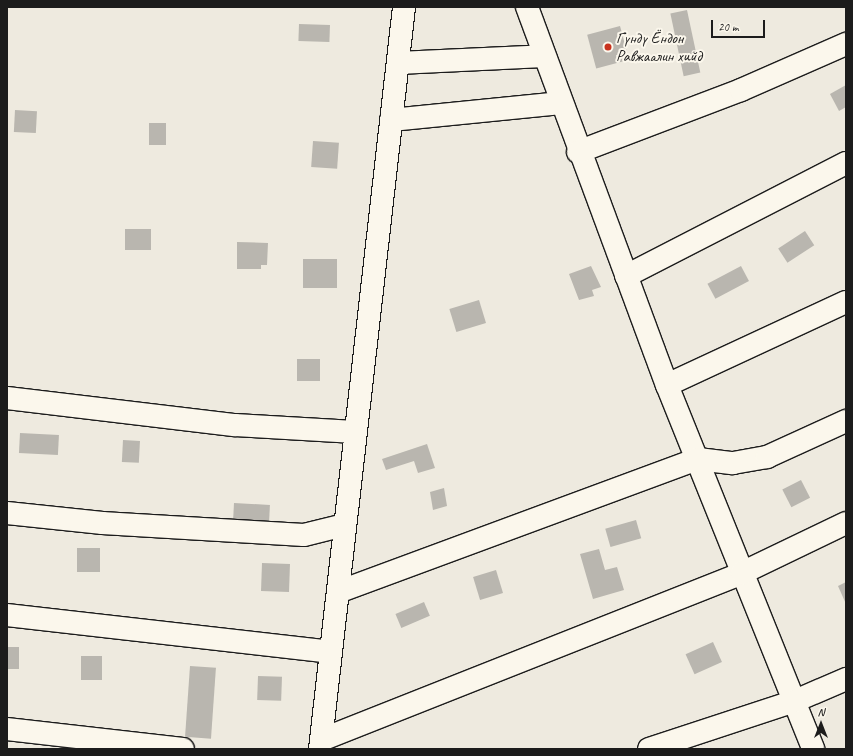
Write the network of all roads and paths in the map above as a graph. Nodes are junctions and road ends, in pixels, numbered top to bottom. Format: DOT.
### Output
graph roads {
  1 [pos="404,7"];
  2 [pos="527,7"];
  3 [pos="846,44"];
  4 [pos="544,56"];
  5 [pos="398,63"];
  6 [pos="561,103"];
  7 [pos="391,120"];
  8 [pos="578,152"];
  9 [pos="846,163"];
  10 [pos="626,276"];
  11 [pos="846,302"];
  12 [pos="667,385"];
  13 [pos="7,398"];
  14 [pos="846,421"];
  15 [pos="355,432"];
  16 [pos="698,459"];
  17 [pos="7,513"];
  18 [pos="846,523"];
  19 [pos="344,525"];
  20 [pos="742,573"];
  21 [pos="338,592"];
  22 [pos="7,615"];
  23 [pos="330,652"];
  24 [pos="846,679"];
  25 [pos="795,701"];
  26 [pos="7,729"];
  27 [pos="320,744"];
  28 [pos="183,749"];
  29 [pos="649,749"];
  30 [pos="813,749"];
  1 -- 5 [label="street"];
  2 -- 4 [label="street"];
  3 -- 8 [label="street"];
  4 -- 5 [label="street"];
  4 -- 6 [label="street"];
  5 -- 7 [label="street"];
  6 -- 7 [label="street"];
  6 -- 8 [label="street"];
  7 -- 15 [label="street"];
  8 -- 10 [label="street"];
  9 -- 10 [label="street"];
  10 -- 12 [label="street"];
  11 -- 12 [label="street"];
  12 -- 16 [label="street"];
  13 -- 15 [label="street"];
  14 -- 16 [label="street"];
  15 -- 19 [label="street"];
  16 -- 20 [label="street"];
  16 -- 21 [label="street"];
  17 -- 19 [label="street"];
  18 -- 20 [label="street"];
  19 -- 21 [label="street"];
  20 -- 25 [label="street"];
  20 -- 27 [label="street"];
  21 -- 23 [label="street"];
  22 -- 23 [label="street"];
  23 -- 27 [label="street"];
  24 -- 25 [label="street"];
  25 -- 29 [label="street"];
  25 -- 30 [label="street"];
  26 -- 28 [label="street"];
}
